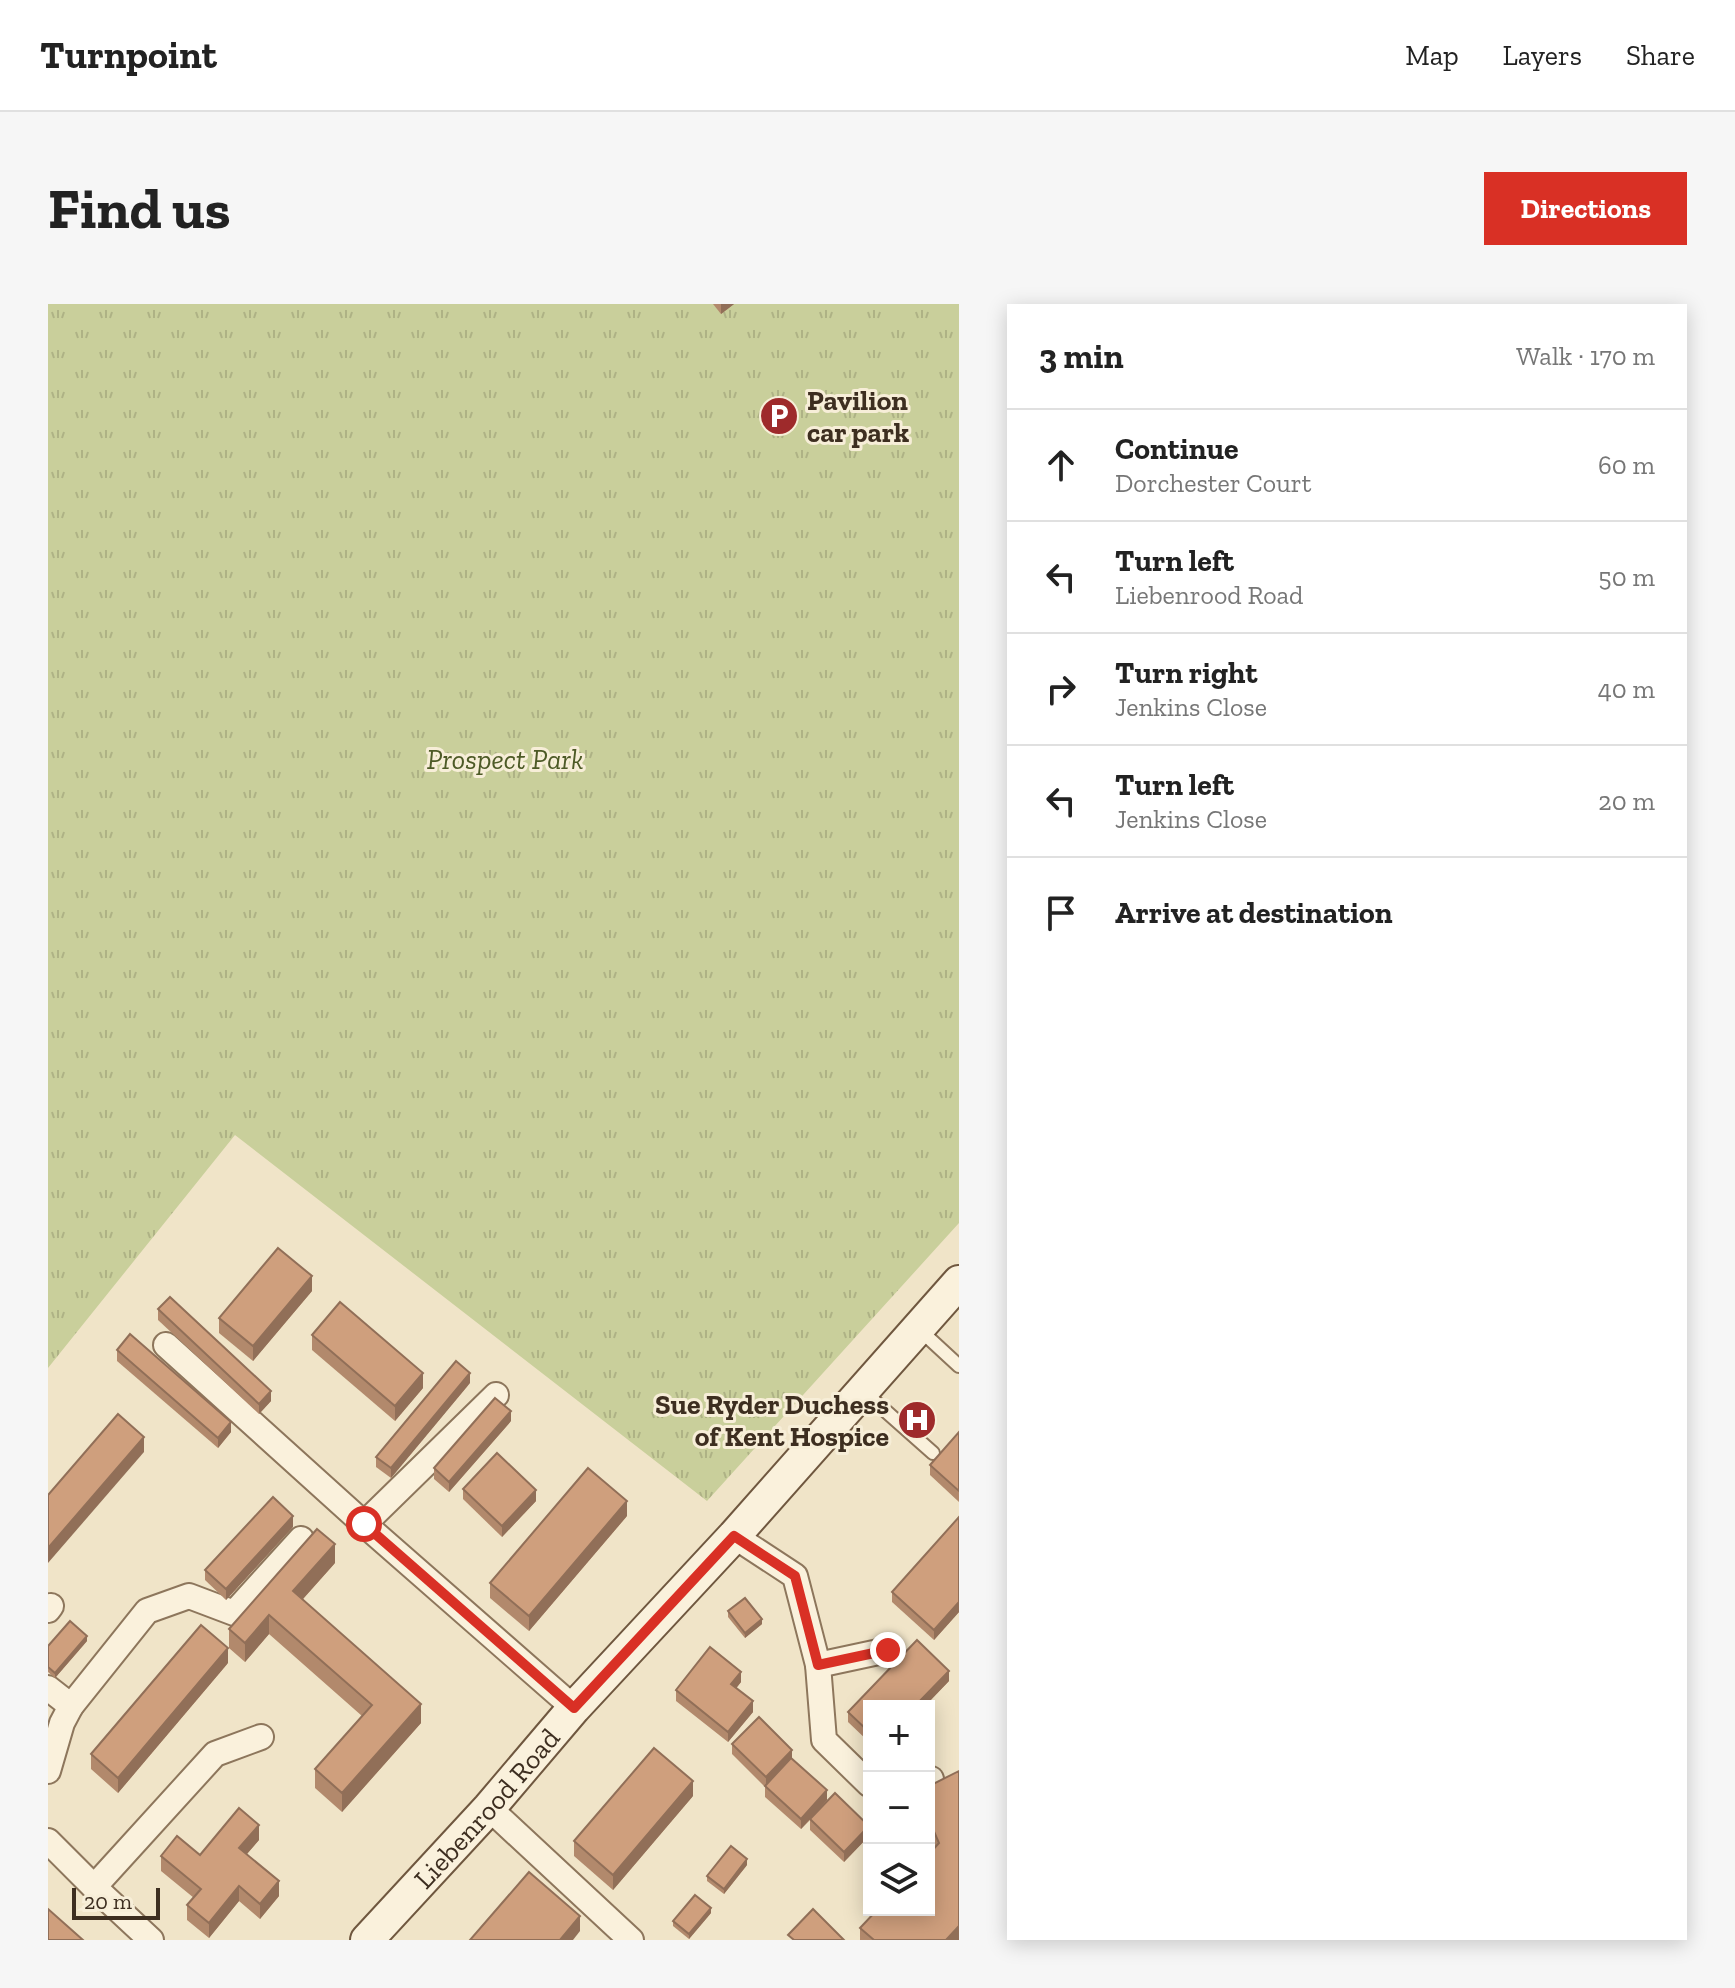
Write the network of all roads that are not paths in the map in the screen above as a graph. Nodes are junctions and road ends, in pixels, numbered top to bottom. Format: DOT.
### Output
graph roads {
  1 [pos="959,1282"];
  2 [pos="918,1328"];
  3 [pos="166,1345"];
  4 [pos="959,1366"];
  5 [pos="863,1391"];
  6 [pos="496,1395"];
  7 [pos="933,1453"];
  8 [pos="364,1524"];
  9 [pos="734,1536"];
  10 [pos="301,1539"];
  11 [pos="888,1650"];
  12 [pos="818,1665"];
  13 [pos="48,1688"];
  14 [pos="71,1706"];
  15 [pos="574,1708"];
  16 [pos="261,1737"];
  17 [pos="48,1771"];
  18 [pos="863,1778"];
  19 [pos="489,1808"];
  20 [pos="48,1841"];
  21 [pos="94,1887"];
  22 [pos="151,1940"];
  23 [pos="367,1940"];
  24 [pos="631,1940"];
  1 -- 2 [label="street, Liebenrood Road"];
  2 -- 4 [label="lane"];
  2 -- 5 [label="street, Liebenrood Road"];
  3 -- 8 [label="street"];
  5 -- 7 [label="lane"];
  5 -- 9 [label="street, Liebenrood Road"];
  6 -- 8 [label="street"];
  8 -- 15 [label="street"];
  9 -- 12 [label="street"];
  9 -- 15 [label="street, Liebenrood Road"];
  10 -- 14 [label="street"];
  11 -- 12 [label="street"];
  12 -- 18 [label="street"];
  13 -- 14 [label="street"];
  14 -- 17 [label="street"];
  15 -- 19 [label="street, Liebenrood Road"];
  16 -- 21 [label="street"];
  19 -- 23 [label="street, Liebenrood Road"];
  19 -- 24 [label="street"];
  20 -- 21 [label="street"];
  21 -- 22 [label="street"];
}
